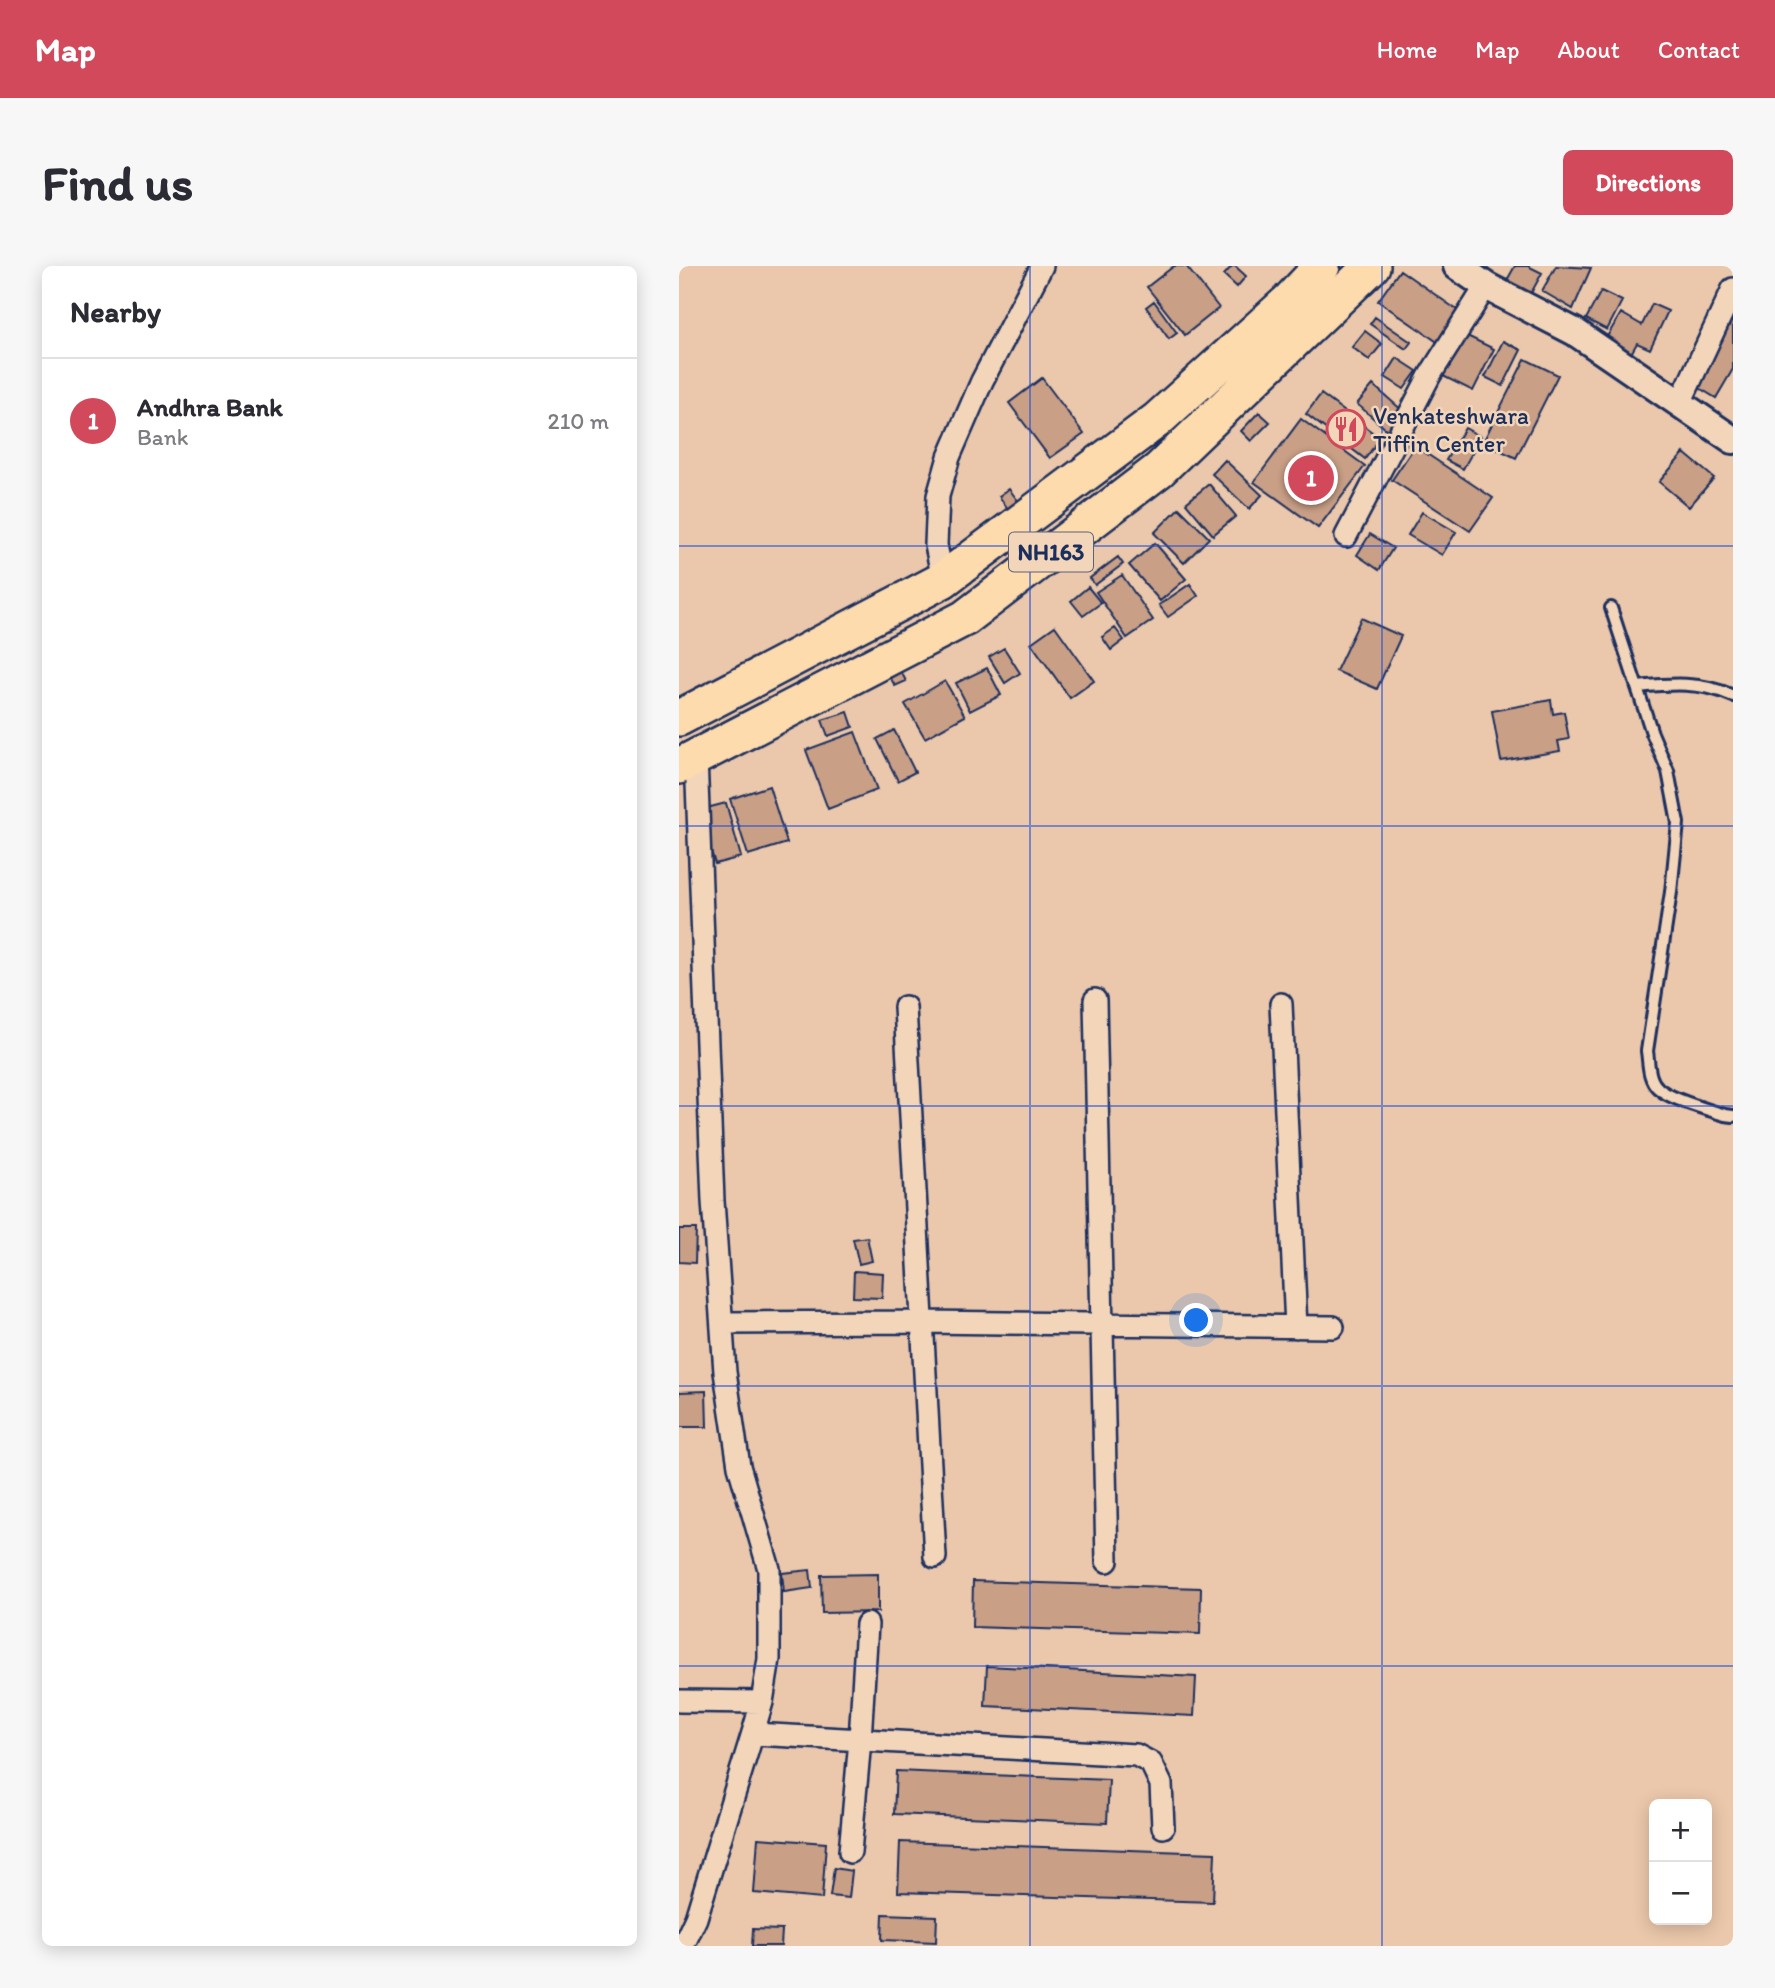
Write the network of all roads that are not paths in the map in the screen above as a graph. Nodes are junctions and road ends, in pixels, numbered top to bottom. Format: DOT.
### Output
graph roads {
  1 [pos="1042,266"];
  2 [pos="1322,266"];
  3 [pos="1372,266"];
  4 [pos="1457,266"];
  5 [pos="1486,286"];
  6 [pos="1733,289"];
  7 [pos="1680,402"];
  8 [pos="1733,440"];
  9 [pos="1346,536"];
  10 [pos="943,580"];
  11 [pos="1611,608"];
  12 [pos="1637,687"];
  13 [pos="1733,696"];
  14 [pos="679,718"];
  15 [pos="688,762"];
  16 [pos="1095,1000"];
  17 [pos="1281,1004"];
  18 [pos="905,1007"];
  19 [pos="1733,1116"];
  20 [pos="922,1322"];
  21 [pos="722,1324"];
  22 [pos="1102,1325"];
  23 [pos="1296,1326"];
  24 [pos="1333,1327"];
  25 [pos="935,1557"];
  26 [pos="1107,1561"];
  27 [pos="866,1624"];
  28 [pos="679,1701"];
  29 [pos="762,1702"];
  30 [pos="753,1734"];
  31 [pos="860,1740"];
  32 [pos="1163,1828"];
  33 [pos="850,1853"];
  34 [pos="683,1946"];
  1 -- 10 [label="street"];
  2 -- 10 [label="highway, NH163"];
  3 -- 15 [label="highway, NH163"];
  4 -- 5 [label="street"];
  5 -- 7 [label="street"];
  5 -- 9 [label="street"];
  6 -- 7 [label="street"];
  7 -- 8 [label="street"];
  10 -- 14 [label="highway, NH163"];
  11 -- 12 [label="lane"];
  12 -- 13 [label="lane"];
  12 -- 19 [label="lane"];
  15 -- 21 [label="street"];
  16 -- 22 [label="street"];
  17 -- 23 [label="street"];
  18 -- 20 [label="street"];
  20 -- 21 [label="street"];
  20 -- 22 [label="street"];
  20 -- 25 [label="street"];
  21 -- 29 [label="street"];
  22 -- 23 [label="street"];
  22 -- 26 [label="street"];
  23 -- 24 [label="street"];
  27 -- 31 [label="street"];
  28 -- 29 [label="street"];
  29 -- 30 [label="street"];
  30 -- 31 [label="street"];
  30 -- 34 [label="street"];
  31 -- 32 [label="street"];
  31 -- 33 [label="street"];
}
